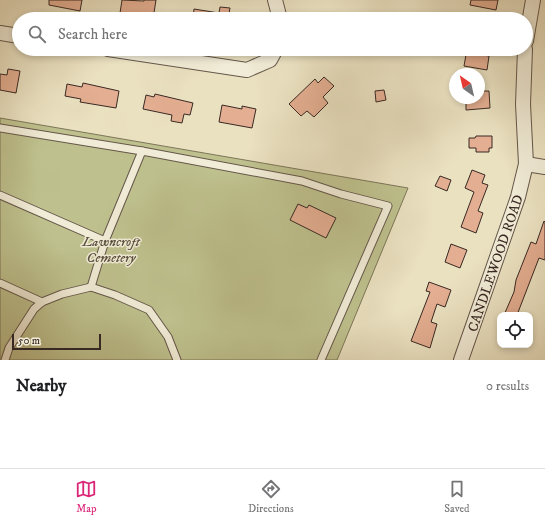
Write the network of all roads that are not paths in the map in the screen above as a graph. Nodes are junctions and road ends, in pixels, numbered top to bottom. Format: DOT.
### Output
graph roads {
  1 [pos="276,0"];
  2 [pos="533,0"];
  3 [pos="279,12"];
  4 [pos="531,12"];
  5 [pos="0,33"];
  6 [pos="12,35"];
  7 [pos="154,56"];
  8 [pos="272,56"];
  9 [pos="525,56"];
  10 [pos="0,128"];
  11 [pos="142,151"];
  12 [pos="526,164"];
  13 [pos="545,167"];
  14 [pos="0,195"];
  15 [pos="106,241"];
  16 [pos="0,283"];
  17 [pos="91,287"];
  18 [pos="42,302"];
  19 [pos="5,360"];
  20 [pos="177,360"];
  21 [pos="321,360"];
  22 [pos="461,360"];
  1 -- 3 [label="street"];
  2 -- 4 [label="street"];
  5 -- 6 [label="street"];
  7 -- 8 [label="street"];
  9 -- 12 [label="street, CANDLEWOOD ROAD"];
  10 -- 11 [label="lane"];
  11 -- 15 [label="lane"];
  11 -- 21 [label="lane"];
  12 -- 13 [label="street"];
  12 -- 22 [label="street, CANDLEWOOD ROAD"];
  14 -- 15 [label="lane"];
  15 -- 17 [label="lane"];
  16 -- 18 [label="lane"];
  17 -- 18 [label="lane"];
  17 -- 20 [label="lane"];
  18 -- 19 [label="lane"];
}
